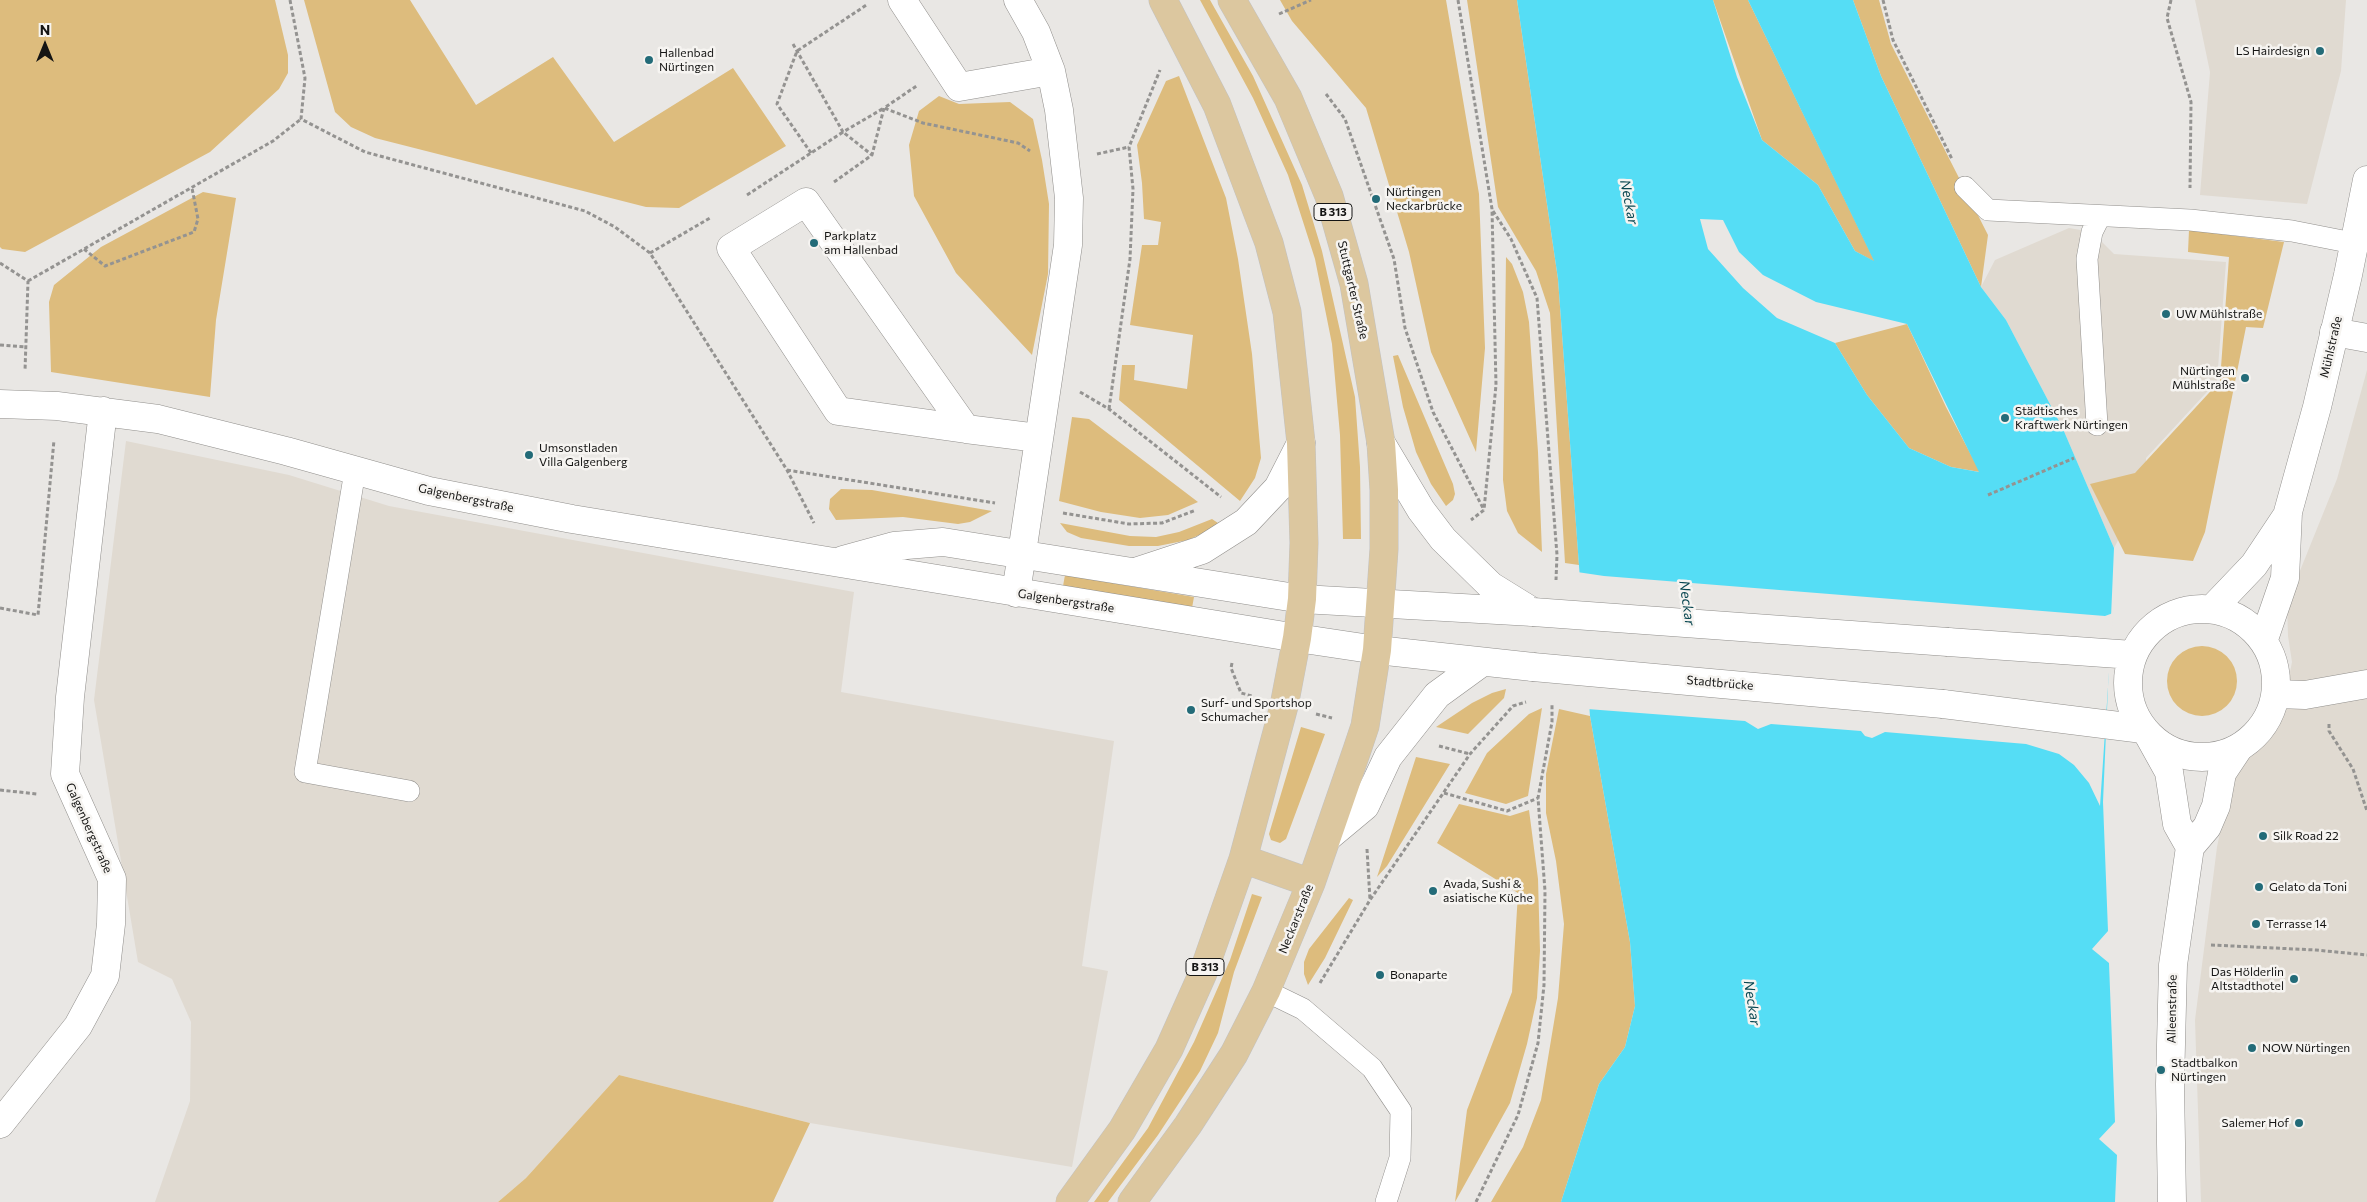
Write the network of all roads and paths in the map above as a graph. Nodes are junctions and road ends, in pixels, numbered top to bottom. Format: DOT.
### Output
graph roads {
  1 [pos="290,0"];
  2 [pos="902,0"];
  3 [pos="1018,0"];
  4 [pos="1163,0"];
  5 [pos="1232,0"];
  6 [pos="1311,0"];
  7 [pos="1458,0"];
  8 [pos="1883,0"];
  9 [pos="2171,0"];
  10 [pos="866,5"];
  11 [pos="1272,17"];
  12 [pos="793,44"];
  13 [pos="797,51"];
  14 [pos="1157,62"];
  15 [pos="946,66"];
  16 [pos="1051,71"];
  17 [pos="884,108"];
  18 [pos="301,119"];
  19 [pos="1129,147"];
  20 [pos="811,153"];
  21 [pos="1066,160"];
  22 [pos="2367,180"];
  23 [pos="1965,186"];
  24 [pos="192,188"];
  25 [pos="806,202"];
  26 [pos="1492,209"];
  27 [pos="2100,216"];
  28 [pos="2190,220"];
  29 [pos="2353,243"];
  30 [pos="84,249"];
  31 [pos="0,263"];
  32 [pos="28,281"];
  33 [pos="2334,332"];
  34 [pos="2367,338"];
  35 [pos="0,345"];
  36 [pos="1047,372"];
  37 [pos="0,404"];
  38 [pos="1109,409"];
  39 [pos="103,410"];
  40 [pos="2097,425"];
  41 [pos="966,429"];
  42 [pos="1038,438"];
  43 [pos="1381,442"];
  44 [pos="1300,443"];
  45 [pos="2074,458"];
  46 [pos="787,470"];
  47 [pos="51,471"];
  48 [pos="355,471"];
  49 [pos="1988,495"];
  50 [pos="1213,501"];
  51 [pos="1028,508"];
  52 [pos="1198,509"];
  53 [pos="1484,510"];
  54 [pos="2288,512"];
  55 [pos="1022,554"];
  56 [pos="835,562"];
  57 [pos="1135,572"];
  58 [pos="1556,584"];
  59 [pos="1016,593"];
  60 [pos="1302,599"];
  61 [pos="1381,603"];
  62 [pos="0,608"];
  63 [pos="2213,608"];
  64 [pos="1533,612"];
  65 [pos="1298,638"];
  66 [pos="2264,639"];
  67 [pos="1377,650"];
  68 [pos="2126,655"];
  69 [pos="1482,663"];
  70 [pos="2367,684"];
  71 [pos="2327,691"];
  72 [pos="2277,694"];
  73 [pos="1531,700"];
  74 [pos="1552,702"];
  75 [pos="2138,731"];
  76 [pos="2238,749"];
  77 [pos="0,790"];
  78 [pos="409,791"];
  79 [pos="21,793"];
  80 [pos="1444,793"];
  81 [pos="1538,798"];
  82 [pos="1365,806"];
  83 [pos="2367,811"];
  84 [pos="1329,836"];
  85 [pos="2190,847"];
  86 [pos="1243,858"];
  87 [pos="1311,883"];
  88 [pos="1370,900"];
  89 [pos="2214,945"];
  90 [pos="2367,955"];
  91 [pos="1266,991"];
  92 [pos="1303,1009"];
  93 [pos="0,1124"];
  94 [pos="1070,1202"];
  95 [pos="1132,1202"];
  96 [pos="1386,1202"];
  97 [pos="1476,1202"];
  98 [pos="2172,1202"];
  1 -- 18 [label="path"];
  2 -- 15 [label="street"];
  3 -- 16 [label="street"];
  4 -- 44 [label="main road, B 313"];
  5 -- 43 [label="main road, Stuttgarter Straße / B 313"];
  6 -- 11 [label="path"];
  7 -- 26 [label="path"];
  8 -- 23 [label="path"];
  9 -- 28 [label="path"];
  10 -- 13 [label="path"];
  12 -- 13 [label="path"];
  13 -- 17 [label="path"];
  13 -- 20 [label="path"];
  14 -- 19 [label="path"];
  15 -- 16 [label="street"];
  15 -- 17 [label="path"];
  16 -- 21 [label="street"];
  17 -- 21 [label="path"];
  17 -- 25 [label="path"];
  18 -- 24 [label="path"];
  18 -- 46 [label="path"];
  19 -- 21 [label="path"];
  19 -- 38 [label="path"];
  21 -- 36 [label="street"];
  22 -- 29 [label="street, Mühlstraße"];
  23 -- 27 [label="lane"];
  24 -- 30 [label="path"];
  24 -- 30 [label="path"];
  25 -- 41 [label="street"];
  25 -- 41 [label="street"];
  26 -- 53 [label="path"];
  26 -- 58 [label="path"];
  27 -- 28 [label="lane"];
  27 -- 40 [label="lane"];
  28 -- 29 [label="lane"];
  29 -- 33 [label="street, Mühlstraße"];
  30 -- 32 [label="path"];
  31 -- 32 [label="path"];
  32 -- 35 [label="path"];
  33 -- 34 [label="street"];
  33 -- 54 [label="street, Mühlstraße"];
  36 -- 38 [label="path"];
  36 -- 42 [label="street"];
  37 -- 39 [label="street, Galgenbergstraße"];
  38 -- 50 [label="path"];
  39 -- 48 [label="street, Galgenbergstraße"];
  39 -- 93 [label="street, Galgenbergstraße"];
  41 -- 42 [label="street"];
  42 -- 51 [label="street"];
  43 -- 61 [label="main road, Stuttgarter Straße / B 313"];
  43 -- 64 [label="street"];
  44 -- 57 [label="street, Galgenbergstraße"];
  44 -- 60 [label="main road, B 313"];
  45 -- 49 [label="path"];
  46 -- 51 [label="path"];
  46 -- 56 [label="path"];
  47 -- 62 [label="path"];
  48 -- 56 [label="street, Galgenbergstraße"];
  48 -- 78 [label="lane"];
  51 -- 52 [label="path"];
  51 -- 55 [label="street"];
  54 -- 63 [label="street, Mühlstraße"];
  54 -- 66 [label="street, Mühlstraße"];
  55 -- 56 [label="street, Galgenbergstraße"];
  55 -- 57 [label="street, Galgenbergstraße"];
  55 -- 59 [label="street"];
  56 -- 59 [label="street, Galgenbergstraße"];
  57 -- 60 [label="street, Galgenbergstraße"];
  59 -- 65 [label="street, Galgenbergstraße"];
  60 -- 61 [label="street"];
  60 -- 65 [label="main road, B 313"];
  61 -- 64 [label="street"];
  61 -- 67 [label="main road, Neckarstraße / B 313"];
  63 -- 66 [label="street"];
  63 -- 68 [label="street"];
  64 -- 68 [label="street, bridge"];
  65 -- 67 [label="street, Stadtbrücke"];
  65 -- 86 [label="main road, B 313"];
  66 -- 72 [label="street"];
  67 -- 69 [label="street, Stadtbrücke"];
  67 -- 84 [label="main road, Neckarstraße / B 313"];
  68 -- 75 [label="street"];
  69 -- 75 [label="street, Stadtbrücke, bridge"];
  69 -- 82 [label="street"];
  70 -- 71 [label="street"];
  71 -- 72 [label="street"];
  71 -- 83 [label="path"];
  72 -- 76 [label="street"];
  73 -- 80 [label="path"];
  74 -- 81 [label="path"];
  75 -- 76 [label="street"];
  75 -- 85 [label="street"];
  76 -- 85 [label="street"];
  77 -- 79 [label="path"];
  80 -- 81 [label="path"];
  80 -- 88 [label="path"];
  81 -- 97 [label="path"];
  82 -- 84 [label="street"];
  82 -- 88 [label="path"];
  84 -- 87 [label="main road, Neckarstraße / B 313"];
  85 -- 98 [label="street, Alleenstraße"];
  86 -- 87 [label="main road"];
  86 -- 94 [label="main road, B 313"];
  87 -- 91 [label="main road, Neckarstraße / B 313"];
  88 -- 92 [label="path"];
  89 -- 90 [label="path"];
  91 -- 92 [label="lane"];
  91 -- 95 [label="main road, Neckarstraße / B 313"];
  92 -- 96 [label="lane"];
}
